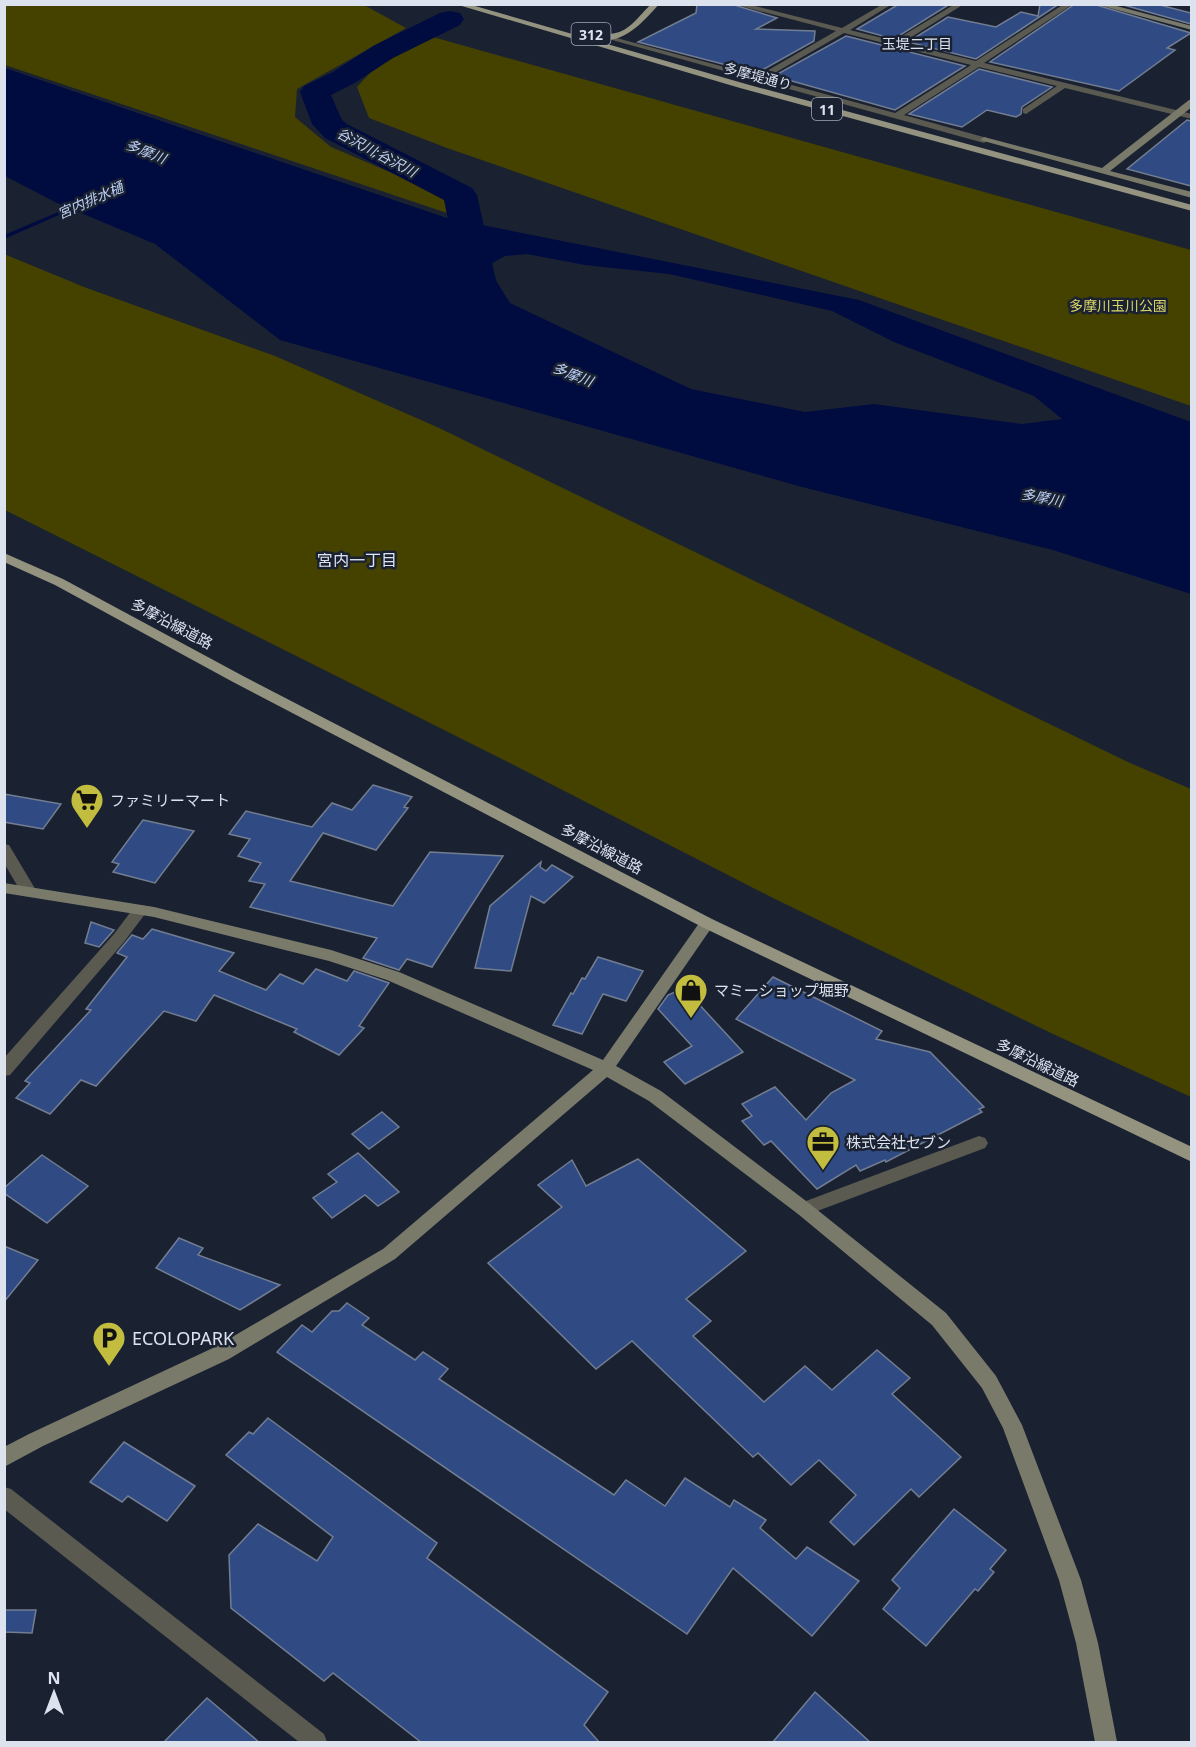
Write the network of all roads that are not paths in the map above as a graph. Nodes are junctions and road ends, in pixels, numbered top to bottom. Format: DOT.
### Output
graph roads {
  1 [pos="458,4"];
  2 [pos="656,4"];
  3 [pos="735,4"];
  4 [pos="889,4"];
  5 [pos="961,4"];
  6 [pos="1070,4"];
  7 [pos="1098,4"];
  8 [pos="514,21"];
  9 [pos="1191,28"];
  10 [pos="843,31"];
  11 [pos="609,38"];
  12 [pos="894,44"];
  13 [pos="976,65"];
  14 [pos="758,79"];
  15 [pos="1063,86"];
  16 [pos="1191,102"];
  17 [pos="1026,111"];
  18 [pos="1177,113"];
  19 [pos="897,116"];
  20 [pos="1191,117"];
  21 [pos="1103,172"];
  22 [pos="1191,195"];
  23 [pos="1191,208"];
  24 [pos="4,557"];
  25 [pos="4,849"];
  26 [pos="4,888"];
  27 [pos="29,892"];
  28 [pos="140,910"];
  29 [pos="707,923"];
  30 [pos="606,1068"];
  31 [pos="4,1070"];
  32 [pos="979,1143"];
  33 [pos="1191,1155"];
  34 [pos="804,1209"];
  35 [pos="4,1458"];
  36 [pos="4,1496"];
  37 [pos="316,1743"];
  38 [pos="1106,1743"];
  1 -- 8 [label="main road, 多摩堤通り / 11"];
  2 -- 11 [label="main road, 312"];
  3 -- 10 [label="street"];
  4 -- 10 [label="street"];
  5 -- 12 [label="street"];
  6 -- 13 [label="street"];
  7 -- 9 [label="street"];
  8 -- 11 [label="main road, 312"];
  8 -- 23 [label="main road, 多摩堤通り / 11"];
  10 -- 12 [label="street"];
  10 -- 14 [label="street"];
  11 -- 14 [label="street"];
  12 -- 13 [label="street"];
  13 -- 15 [label="street"];
  13 -- 19 [label="street"];
  14 -- 19 [label="street"];
  15 -- 17 [label="street"];
  15 -- 18 [label="street"];
  16 -- 18 [label="street"];
  18 -- 20 [label="street"];
  18 -- 21 [label="street"];
  19 -- 21 [label="street"];
  21 -- 22 [label="street"];
  24 -- 29 [label="main road, 多摩沿線道路"];
  25 -- 27 [label="street"];
  26 -- 27 [label="street"];
  27 -- 28 [label="street"];
  28 -- 30 [label="street"];
  28 -- 31 [label="street"];
  29 -- 30 [label="street"];
  29 -- 33 [label="main road, 多摩沿線道路"];
  30 -- 34 [label="street"];
  30 -- 35 [label="street"];
  32 -- 34 [label="street"];
  34 -- 38 [label="street"];
  36 -- 37 [label="street"];
}
